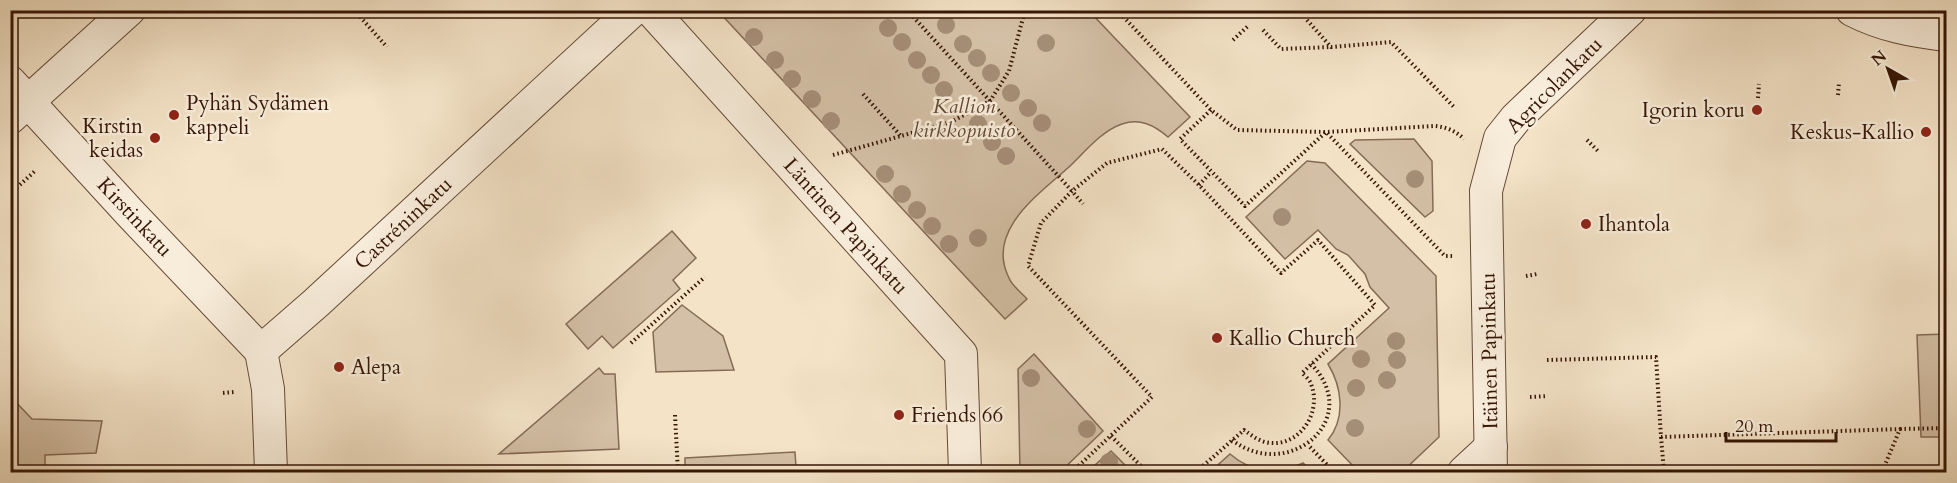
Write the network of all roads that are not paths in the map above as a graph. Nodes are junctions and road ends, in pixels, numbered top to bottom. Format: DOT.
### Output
graph roads {
  1 [pos="129,10"];
  2 [pos="633,10"];
  3 [pos="651,10"];
  4 [pos="1630,10"];
  5 [pos="1852,10"];
  6 [pos="1947,35"];
  7 [pos="16,100"];
  8 [pos="1491,168"];
  9 [pos="261,351"];
  10 [pos="1491,460"];
  11 [pos="271,472"];
  12 [pos="965,472"];
  13 [pos="1464,472"];
  1 -- 7 [label="street"];
  2 -- 9 [label="street, Castréninkatu"];
  3 -- 12 [label="street, Läntinen Papinkatu"];
  4 -- 8 [label="street, Agricolankatu"];
  5 -- 6 [label="street"];
  7 -- 9 [label="street, Kirstinkatu"];
  8 -- 10 [label="street, Itäinen Papinkatu"];
  9 -- 11 [label="street"];
  10 -- 13 [label="street, Itäinen Papinkatu"];
}
